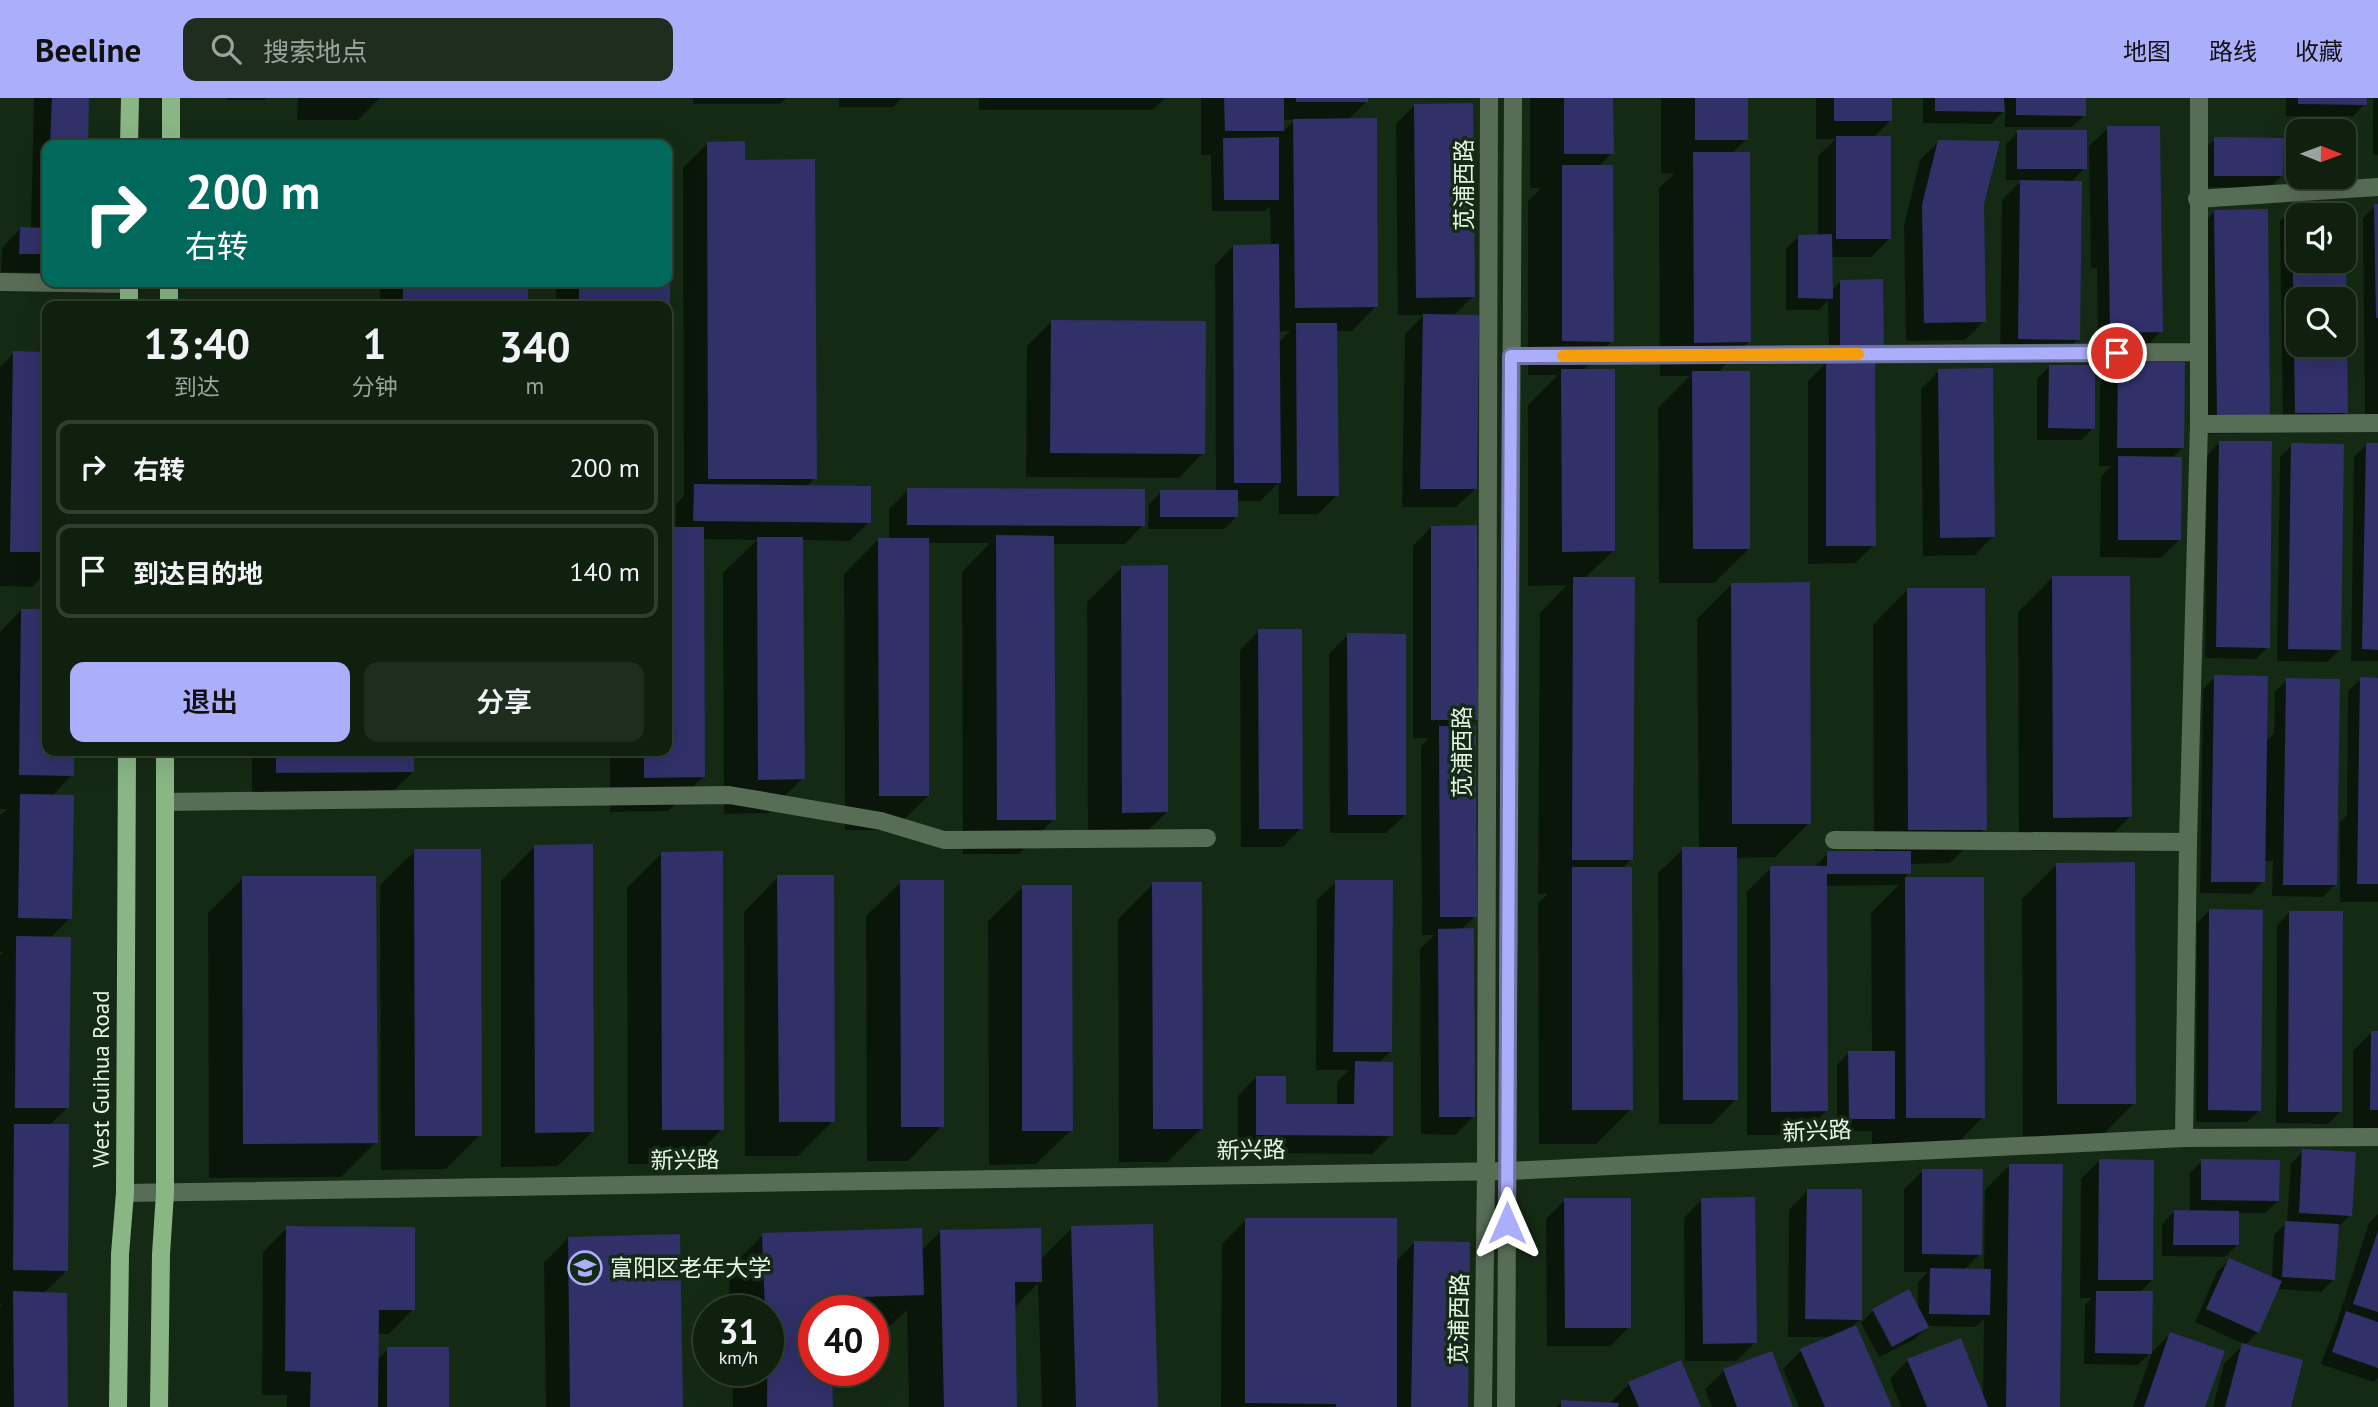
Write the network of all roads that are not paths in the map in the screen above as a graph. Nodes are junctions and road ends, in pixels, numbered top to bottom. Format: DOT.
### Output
graph roads {
  1 [pos="130,98"];
  2 [pos="171,98"];
  3 [pos="1489,98"];
  4 [pos="1513,98"];
  5 [pos="2199,98"];
  6 [pos="129,140"];
  7 [pos="171,140"];
  8 [pos="2378,187"];
  9 [pos="2197,200"];
  10 [pos="0,282"];
  11 [pos="42,282"];
  12 [pos="2199,352"];
  13 [pos="1511,356"];
  14 [pos="2378,423"];
  15 [pos="2199,424"];
  16 [pos="127,756"];
  17 [pos="165,756"];
  18 [pos="164,802"];
  19 [pos="1208,838"];
  20 [pos="1834,840"];
  21 [pos="2188,842"];
  22 [pos="2378,1137"];
  23 [pos="2184,1138"];
  24 [pos="1486,1171"];
  25 [pos="1508,1171"];
  26 [pos="125,1193"];
  27 [pos="164,1193"];
  28 [pos="118,1407"];
  29 [pos="159,1407"];
  30 [pos="1483,1407"];
  31 [pos="1506,1407"];
  1 -- 6 [label="main road"];
  2 -- 7 [label="main road"];
  3 -- 24 [label="street, 苋浦西路"];
  4 -- 13 [label="street, 苋浦西路"];
  5 -- 9 [label="street"];
  8 -- 9 [label="street"];
  9 -- 12 [label="street"];
  10 -- 11 [label="street"];
  12 -- 13 [label="street"];
  12 -- 15 [label="street"];
  13 -- 25 [label="street, 苋浦西路"];
  14 -- 15 [label="street"];
  15 -- 21 [label="street"];
  16 -- 26 [label="main road, West Guihua Road"];
  17 -- 18 [label="main road"];
  18 -- 19 [label="street"];
  18 -- 27 [label="main road"];
  20 -- 21 [label="street"];
  21 -- 23 [label="street"];
  22 -- 23 [label="street, 新兴路"];
  23 -- 25 [label="street, 新兴路"];
  24 -- 25 [label="street, 新兴路"];
  24 -- 27 [label="street, 新兴路"];
  24 -- 30 [label="street, 苋浦西路"];
  25 -- 31 [label="street, 苋浦西路"];
  26 -- 27 [label="street, 新兴路"];
  26 -- 28 [label="main road, West Guihua Road"];
  27 -- 29 [label="main road"];
}
